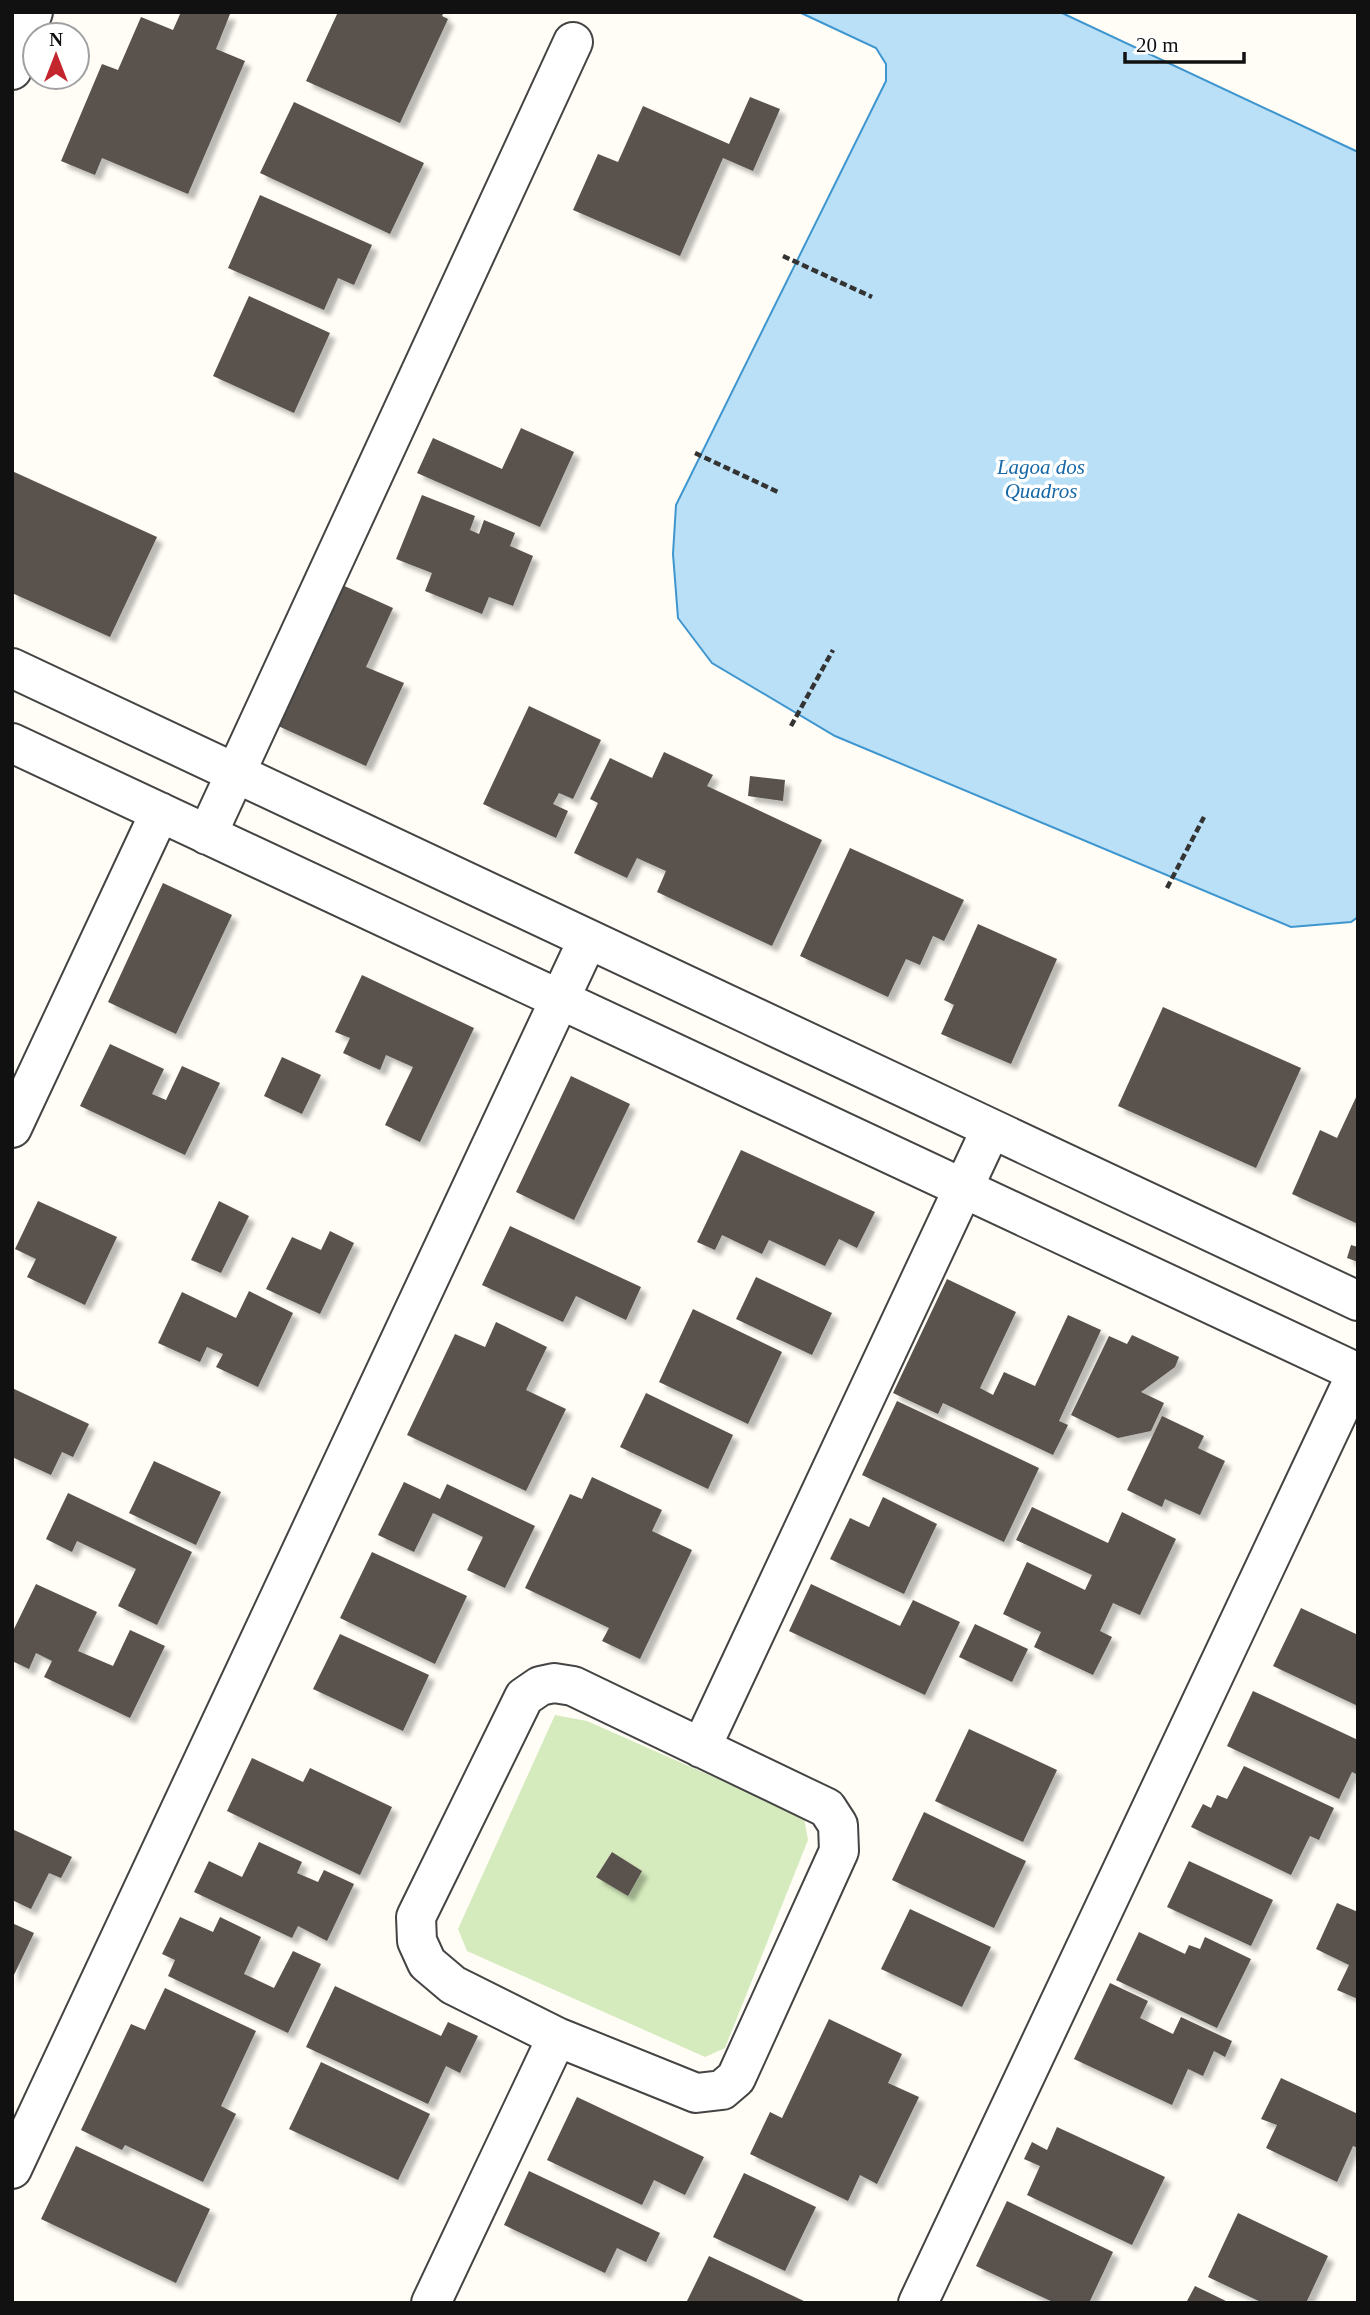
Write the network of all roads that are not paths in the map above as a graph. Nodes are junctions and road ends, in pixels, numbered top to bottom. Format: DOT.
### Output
graph roads {
  1 [pos="33,12"];
  2 [pos="573,41"];
  3 [pos="12,70"];
  4 [pos="12,668"];
  5 [pos="12,744"];
  6 [pos="235,773"];
  7 [pos="160,812"];
  8 [pos="207,835"];
  9 [pos="588,939"];
  10 [pos="560,1000"];
  11 [pos="12,1128"];
  12 [pos="991,1129"];
  13 [pos="964,1188"];
  14 [pos="1358,1301"];
  15 [pos="1357,1372"];
  16 [pos="701,1748"];
  17 [pos="557,2037"];
  18 [pos="12,2168"];
  19 [pos="430,2303"];
  20 [pos="918,2303"];
  1 -- 3 [label="street"];
  2 -- 6 [label="street"];
  4 -- 6 [label="street"];
  5 -- 7 [label="street"];
  6 -- 8 [label="street"];
  6 -- 9 [label="street"];
  7 -- 8 [label="street"];
  7 -- 11 [label="street"];
  8 -- 10 [label="street"];
  9 -- 10 [label="street"];
  9 -- 12 [label="street"];
  10 -- 13 [label="street"];
  10 -- 18 [label="street"];
  12 -- 13 [label="street"];
  12 -- 14 [label="street"];
  13 -- 15 [label="street"];
  13 -- 16 [label="street"];
  15 -- 20 [label="street"];
  16 -- 17 [label="street"];
  16 -- 17 [label="street"];
  17 -- 19 [label="street"];
}
